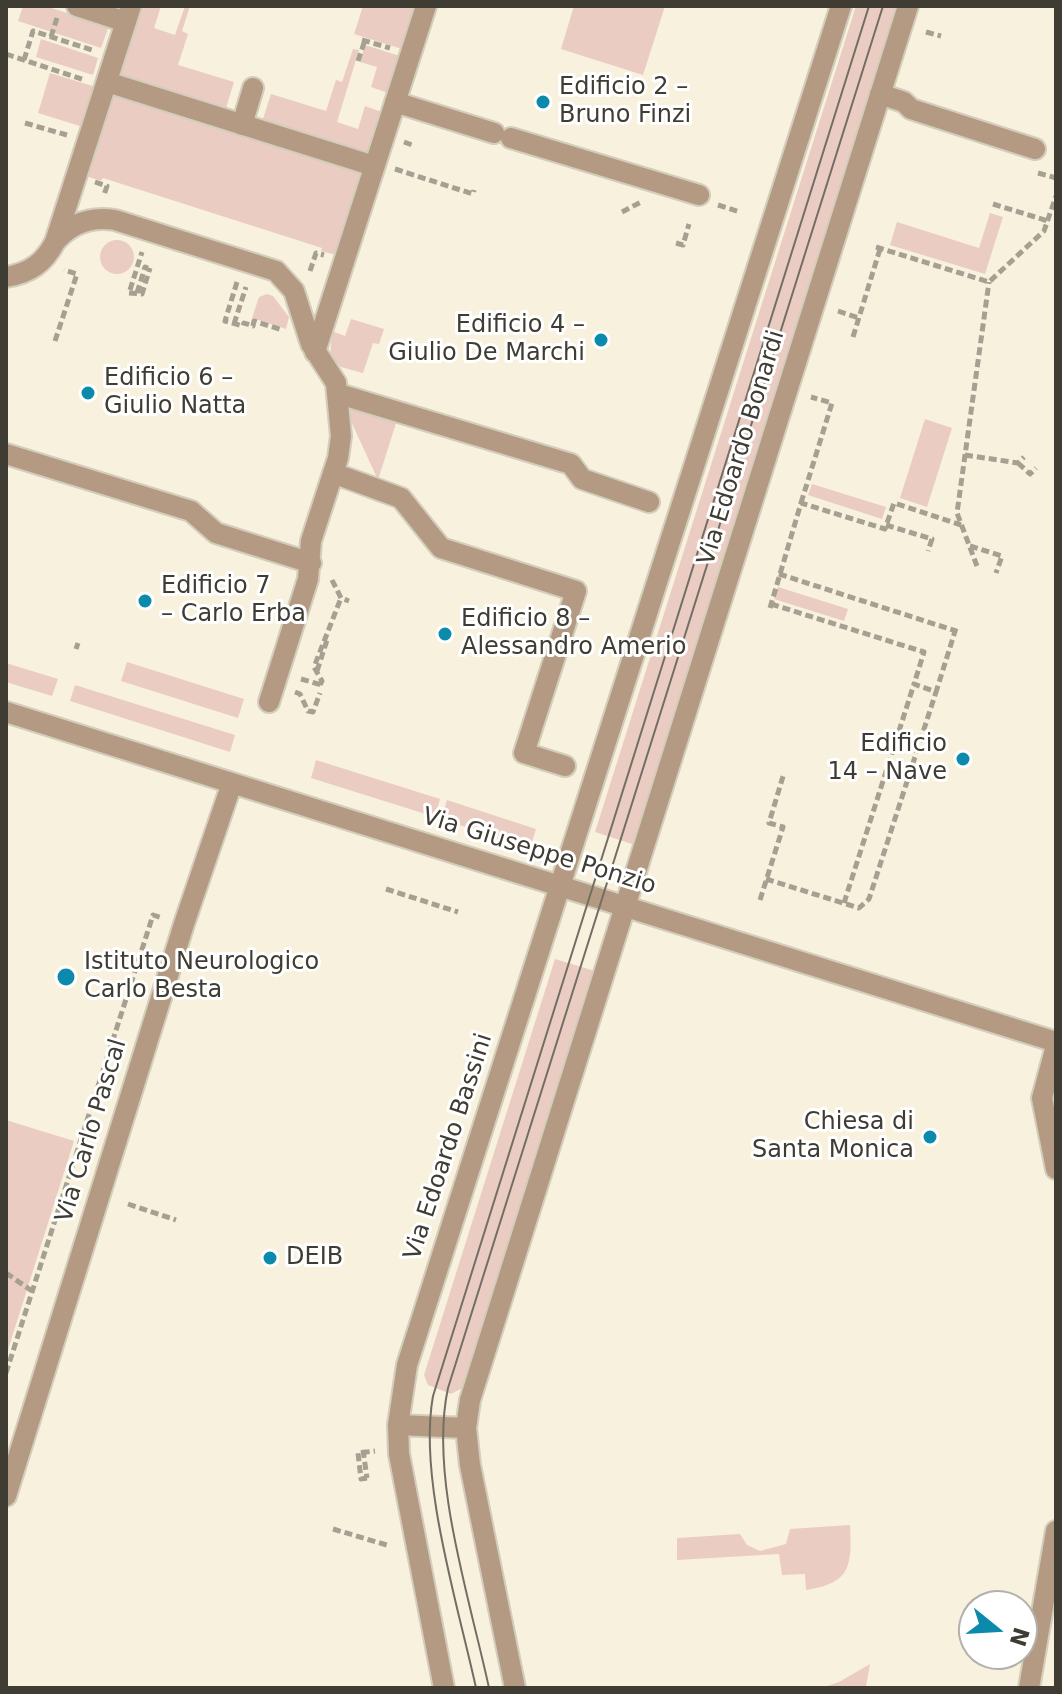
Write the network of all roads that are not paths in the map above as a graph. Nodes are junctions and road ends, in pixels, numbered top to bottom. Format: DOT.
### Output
graph roads {
  1 [pos="77,6"];
  2 [pos="426,6"];
  3 [pos="841,6"];
  4 [pos="908,6"];
  5 [pos="128,14"];
  6 [pos="106,84"];
  7 [pos="253,88"];
  8 [pos="880,94"];
  9 [pos="395,102"];
  10 [pos="242,125"];
  11 [pos="1035,149"];
  12 [pos="382,167"];
  13 [pos="699,195"];
  14 [pos="55,242"];
  15 [pos="6,277"];
  16 [pos="315,352"];
  17 [pos="339,394"];
  18 [pos="6,454"];
  19 [pos="333,473"];
  20 [pos="649,502"];
  21 [pos="311,563"];
  22 [pos="269,702"];
  23 [pos="6,712"];
  24 [pos="565,766"];
  25 [pos="232,783"];
  26 [pos="560,886"];
  27 [pos="626,906"];
  28 [pos="1056,1044"];
  29 [pos="1056,1169"];
  30 [pos="398,1425"];
  31 [pos="466,1428"];
  32 [pos="6,1496"];
  33 [pos="1056,1531"];
  34 [pos="444,1688"];
  35 [pos="515,1688"];
  36 [pos="1029,1688"];
  1 -- 5 [label="street"];
  2 -- 9 [label="street"];
  3 -- 26 [label="street, Via Edoardo Bonardi"];
  4 -- 8 [label="street, Via Edoardo Bonardi"];
  5 -- 6 [label="street"];
  6 -- 10 [label="street"];
  6 -- 14 [label="street"];
  7 -- 10 [label="street"];
  8 -- 11 [label="street"];
  8 -- 27 [label="street, Via Edoardo Bonardi"];
  9 -- 12 [label="street"];
  9 -- 13 [label="street"];
  10 -- 12 [label="street"];
  12 -- 16 [label="street"];
  14 -- 15 [label="street"];
  14 -- 16 [label="street"];
  16 -- 17 [label="street"];
  17 -- 19 [label="street"];
  17 -- 20 [label="street"];
  18 -- 21 [label="street"];
  19 -- 21 [label="street"];
  19 -- 24 [label="street"];
  21 -- 22 [label="street"];
  23 -- 25 [label="street, Via Giuseppe Ponzio"];
  25 -- 26 [label="street, Via Giuseppe Ponzio"];
  25 -- 32 [label="street, Via Carlo Pascal"];
  26 -- 27 [label="street, Via Giuseppe Ponzio"];
  26 -- 30 [label="street, Via Edoardo Bassini"];
  27 -- 28 [label="street, Via Giuseppe Ponzio"];
  27 -- 31 [label="street"];
  28 -- 29 [label="street"];
  30 -- 31 [label="street"];
  30 -- 34 [label="street, Via Edoardo Bassini"];
  31 -- 35 [label="street"];
  33 -- 36 [label="street"];
}
